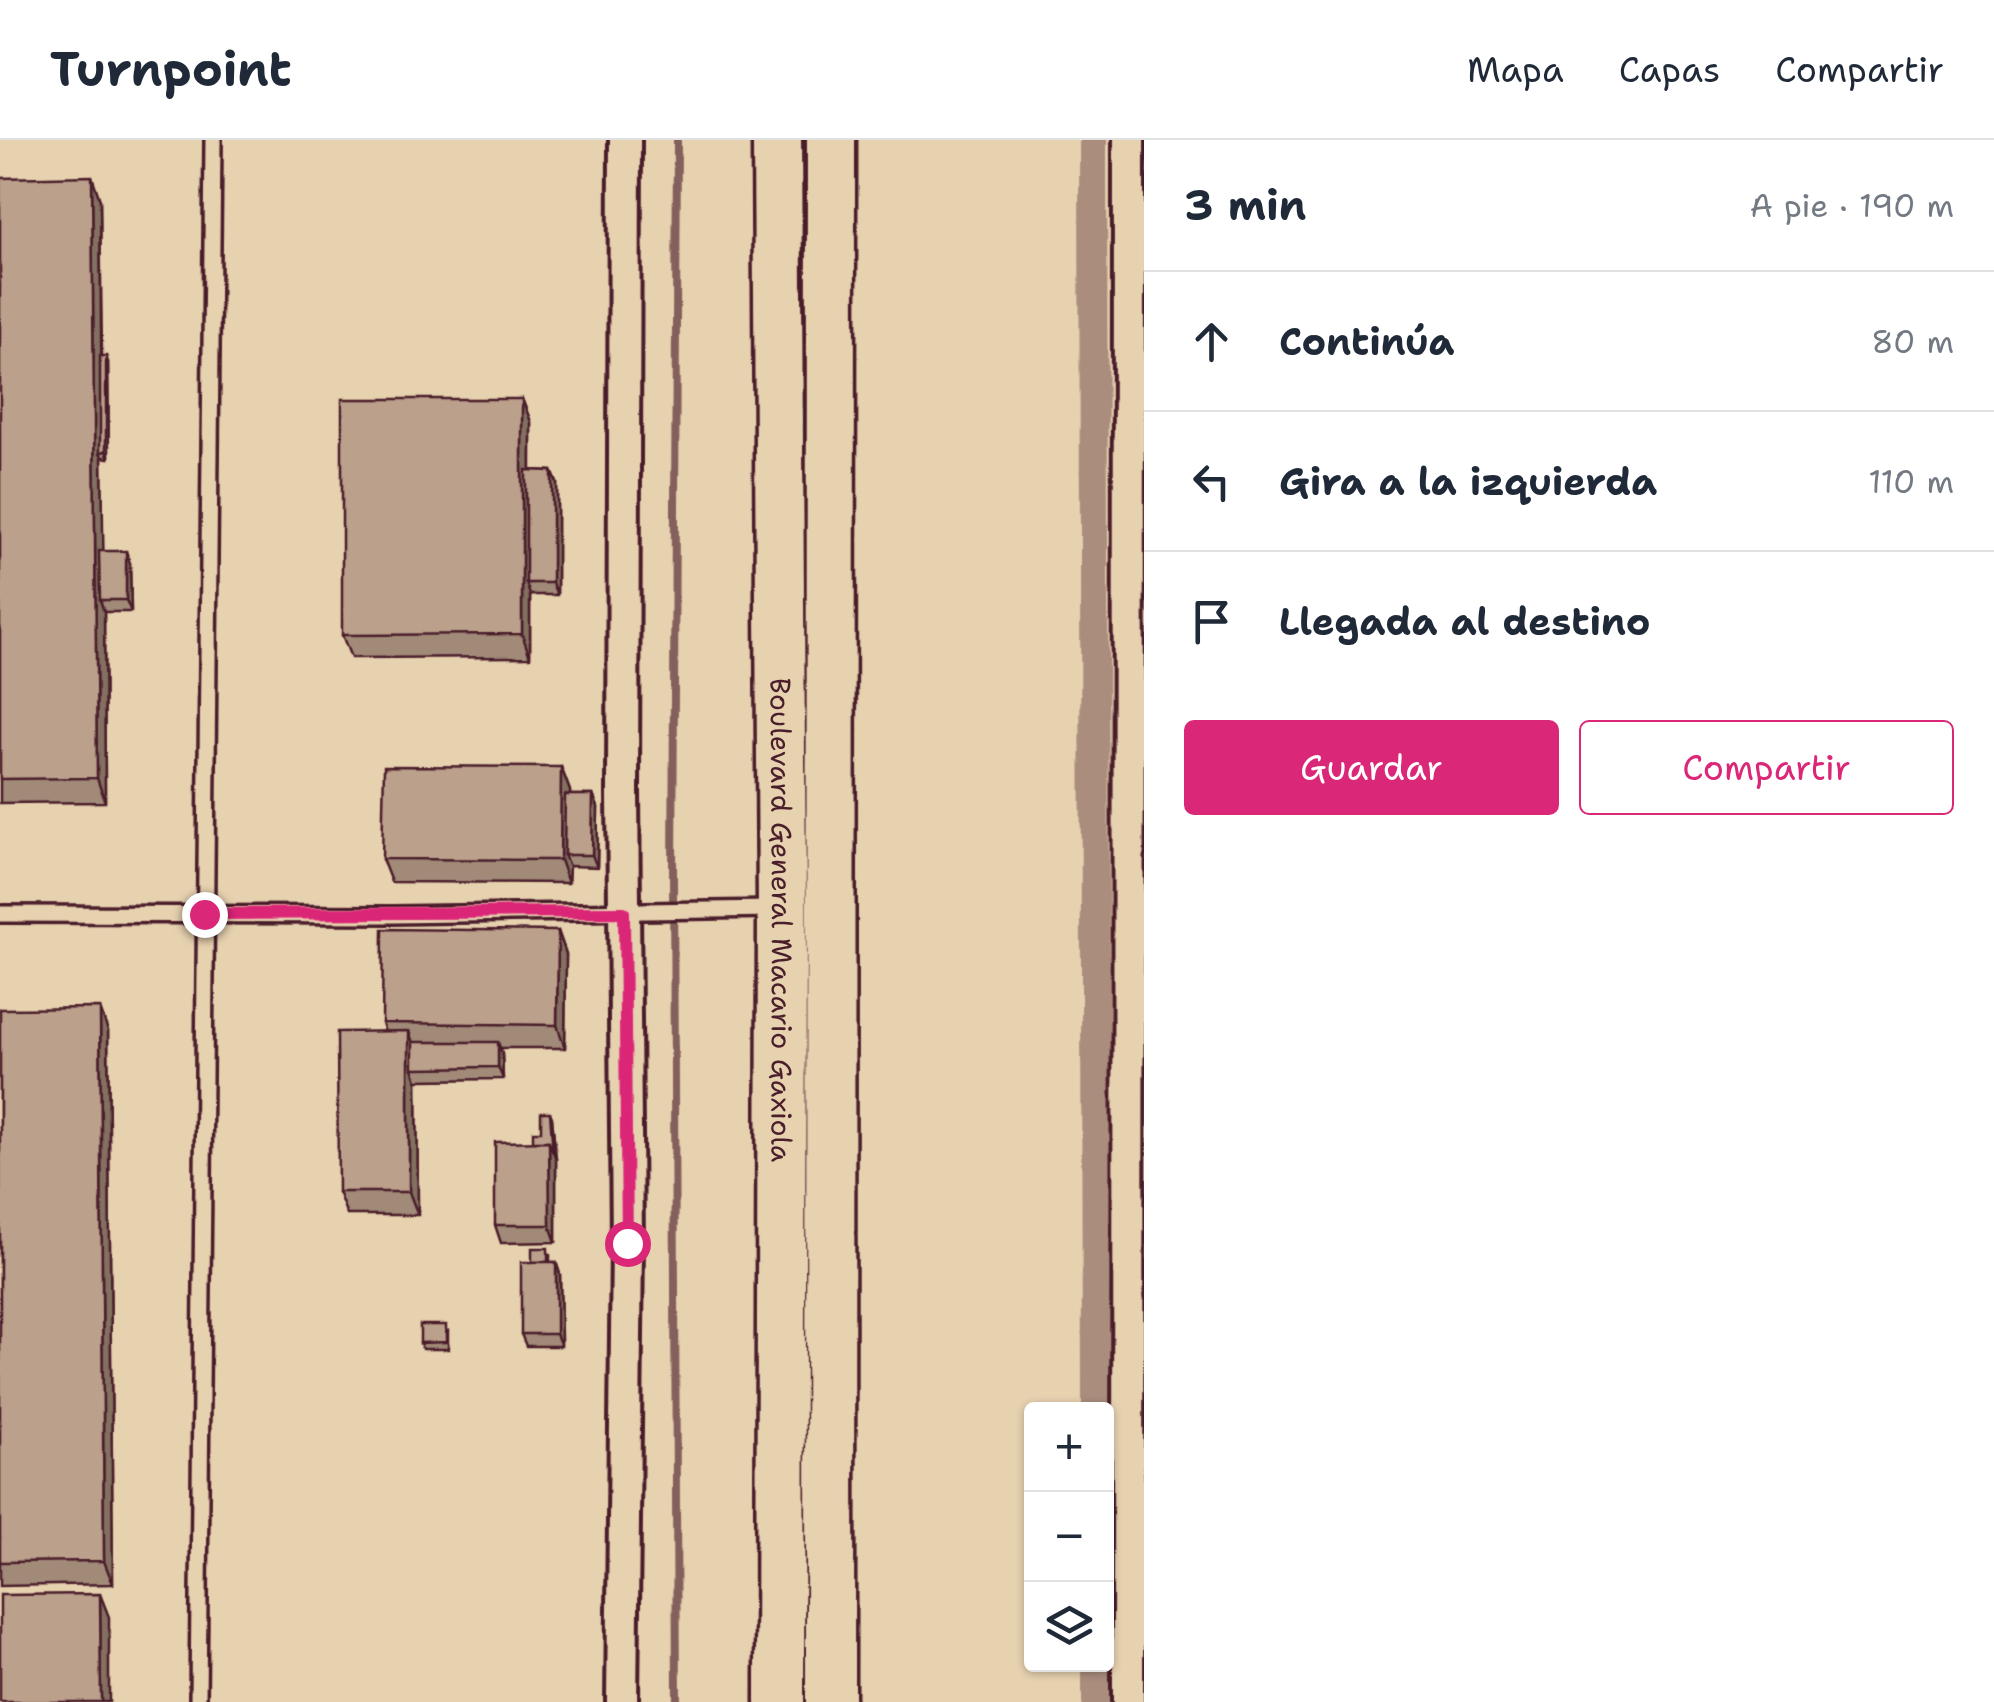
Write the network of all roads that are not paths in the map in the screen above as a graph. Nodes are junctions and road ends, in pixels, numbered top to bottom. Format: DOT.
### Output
graph roads {
  1 [pos="212,140"];
  2 [pos="625,140"];
  3 [pos="777,140"];
  4 [pos="831,140"];
  5 [pos="1129,140"];
  6 [pos="782,909"];
  7 [pos="624,912"];
  8 [pos="0,914"];
  9 [pos="204,914"];
  10 [pos="198,1702"];
  11 [pos="622,1702"];
  12 [pos="780,1702"];
  13 [pos="830,1702"];
  14 [pos="1128,1702"];
  1 -- 9 [label="lane"];
  2 -- 7 [label="street"];
  3 -- 6 [label="main road, Boulevard General Macario Gaxiola"];
  4 -- 13 [label="main road, Boulevard General Macario Gaxiola"];
  5 -- 14 [label="street"];
  6 -- 7 [label="lane"];
  6 -- 12 [label="main road, Boulevard General Macario Gaxiola"];
  7 -- 9 [label="lane"];
  7 -- 11 [label="street"];
  8 -- 9 [label="lane"];
  9 -- 10 [label="lane"];
}
